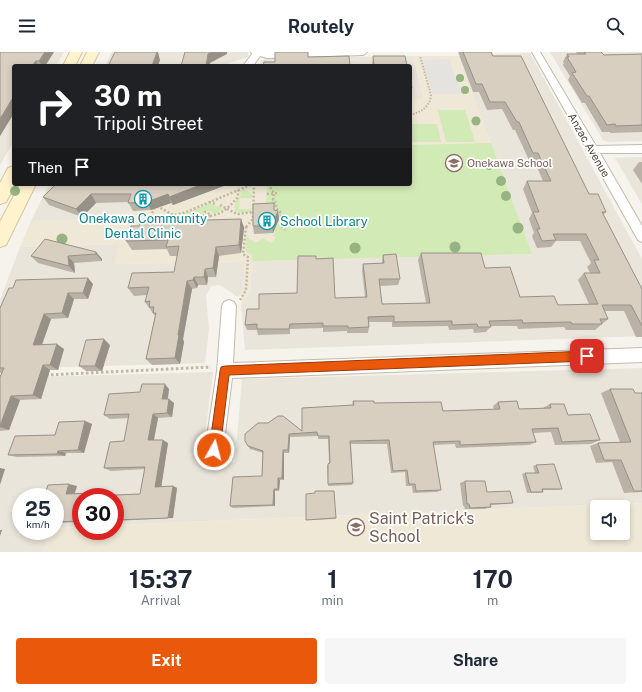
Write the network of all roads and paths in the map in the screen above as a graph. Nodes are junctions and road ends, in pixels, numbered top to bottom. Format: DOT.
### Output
graph roads {
  1 [pos="76,52"];
  2 [pos="93,52"];
  3 [pos="363,52"];
  4 [pos="536,52"];
  5 [pos="256,53"];
  6 [pos="420,56"];
  7 [pos="70,64"];
  8 [pos="87,64"];
  9 [pos="249,64"];
  10 [pos="412,114"];
  11 [pos="642,149"];
  12 [pos="592,150"];
  13 [pos="12,176"];
  14 [pos="27,186"];
  15 [pos="249,186"];
  16 [pos="254,186"];
  17 [pos="269,186"];
  18 [pos="238,190"];
  19 [pos="279,193"];
  20 [pos="266,194"];
  21 [pos="274,194"];
  22 [pos="0,198"];
  23 [pos="209,202"];
  24 [pos="215,204"];
  25 [pos="220,205"];
  26 [pos="228,208"];
  27 [pos="253,212"];
  28 [pos="174,215"];
  29 [pos="217,215"];
  30 [pos="168,217"];
  31 [pos="216,219"];
  32 [pos="173,224"];
  33 [pos="147,225"];
  34 [pos="238,227"];
  35 [pos="246,227"];
  36 [pos="285,230"];
  37 [pos="642,237"];
  38 [pos="0,240"];
  39 [pos="229,306"];
  40 [pos="642,355"];
  41 [pos="225,371"];
  42 [pos="40,375"];
  43 [pos="214,450"];
  1 -- 7 [label="main road"];
  2 -- 8 [label="main road"];
  3 -- 5 [label="street"];
  4 -- 12 [label="street, Anzac Avenue"];
  5 -- 9 [label="street"];
  6 -- 10 [label="path"];
  11 -- 12 [label="street"];
  12 -- 37 [label="street, Anzac Avenue"];
  13 -- 22 [label="main road"];
  14 -- 38 [label="main road"];
  15 -- 18 [label="path"];
  16 -- 27 [label="path"];
  17 -- 21 [label="path"];
  18 -- 23 [label="path"];
  18 -- 26 [label="path"];
  19 -- 21 [label="path"];
  20 -- 21 [label="path"];
  21 -- 36 [label="path"];
  23 -- 24 [label="path"];
  23 -- 28 [label="path"];
  25 -- 26 [label="path"];
  26 -- 27 [label="path"];
  26 -- 29 [label="path"];
  27 -- 35 [label="path"];
  28 -- 30 [label="path"];
  28 -- 33 [label="path"];
  29 -- 31 [label="path"];
  29 -- 32 [label="path"];
  34 -- 35 [label="path"];
  35 -- 39 [label="path"];
  39 -- 41 [label="street"];
  40 -- 41 [label="street"];
  41 -- 42 [label="path"];
  41 -- 43 [label="street"];
}
